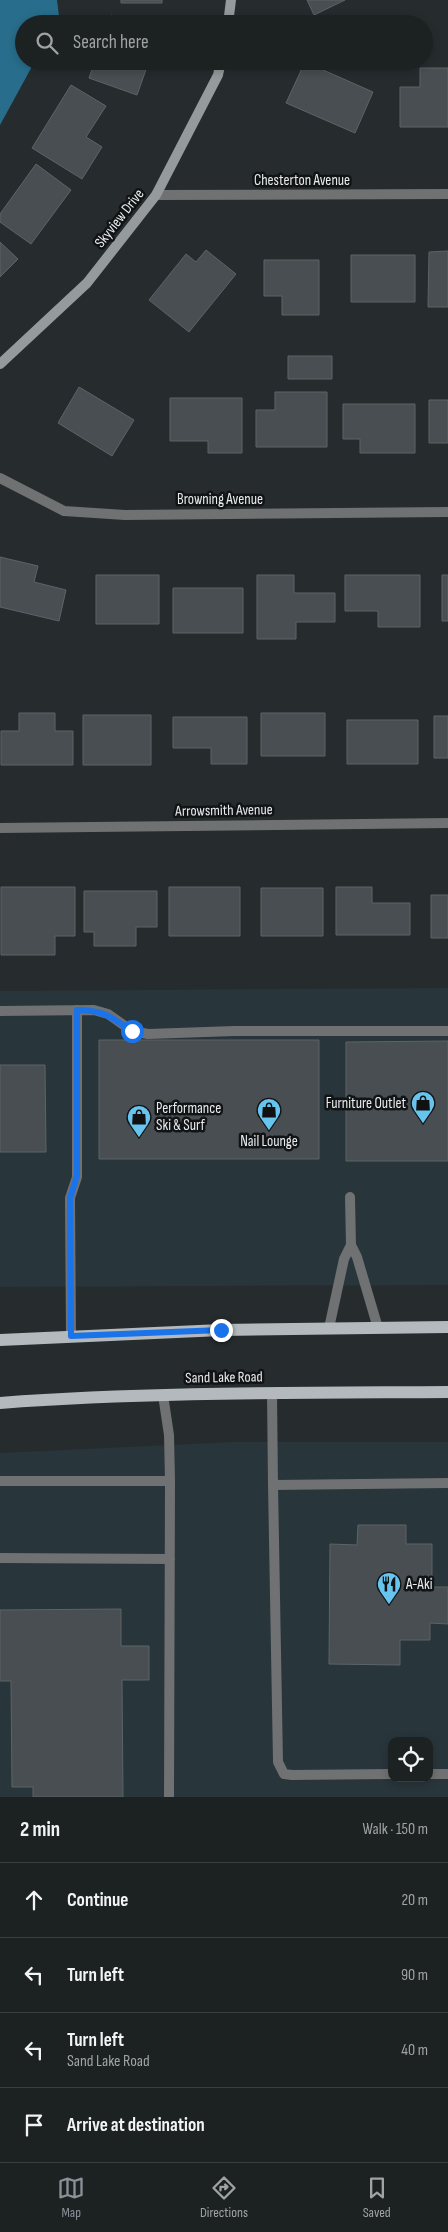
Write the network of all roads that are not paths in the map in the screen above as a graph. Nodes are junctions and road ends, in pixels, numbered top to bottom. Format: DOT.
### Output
graph roads {
  1 [pos="231,0"];
  2 [pos="229,15"];
  3 [pos="219,70"];
  4 [pos="448,194"];
  5 [pos="156,195"];
  6 [pos="0,364"];
  7 [pos="0,478"];
  8 [pos="448,512"];
  9 [pos="448,823"];
  10 [pos="0,828"];
  11 [pos="77,1010"];
  12 [pos="0,1011"];
  13 [pos="448,1031"];
  14 [pos="350,1198"];
  15 [pos="351,1245"];
  16 [pos="448,1327"];
  17 [pos="329,1328"];
  18 [pos="378,1328"];
  19 [pos="71,1336"];
  20 [pos="0,1340"];
  21 [pos="448,1392"];
  22 [pos="272,1393"];
  23 [pos="163,1395"];
  24 [pos="0,1403"];
  25 [pos="0,1481"];
  26 [pos="170,1482"];
  27 [pos="448,1483"];
  28 [pos="273,1485"];
  29 [pos="0,1558"];
  30 [pos="170,1559"];
  31 [pos="388,1774"];
  32 [pos="433,1774"];
  33 [pos="448,1774"];
  34 [pos="169,1797"];
  1 -- 2 [label="street"];
  3 -- 5 [label="street, Skyview Drive"];
  4 -- 5 [label="street, Chesterton Avenue"];
  5 -- 6 [label="street, Skyview Drive"];
  7 -- 8 [label="street, Browning Avenue"];
  9 -- 10 [label="street, Arrowsmith Avenue"];
  11 -- 12 [label="street"];
  11 -- 13 [label="street"];
  11 -- 19 [label="street"];
  14 -- 15 [label="street"];
  15 -- 17 [label="street"];
  15 -- 18 [label="street"];
  16 -- 18 [label="main road"];
  17 -- 18 [label="main road"];
  17 -- 19 [label="main road"];
  19 -- 20 [label="main road"];
  21 -- 22 [label="main road, Sand Lake Road"];
  22 -- 23 [label="main road, Sand Lake Road"];
  22 -- 28 [label="street"];
  23 -- 24 [label="main road, Sand Lake Road"];
  23 -- 26 [label="street"];
  25 -- 26 [label="street"];
  26 -- 30 [label="street"];
  27 -- 28 [label="street"];
  28 -- 31 [label="street"];
  29 -- 30 [label="street"];
  30 -- 34 [label="street"];
  32 -- 33 [label="street"];
}
